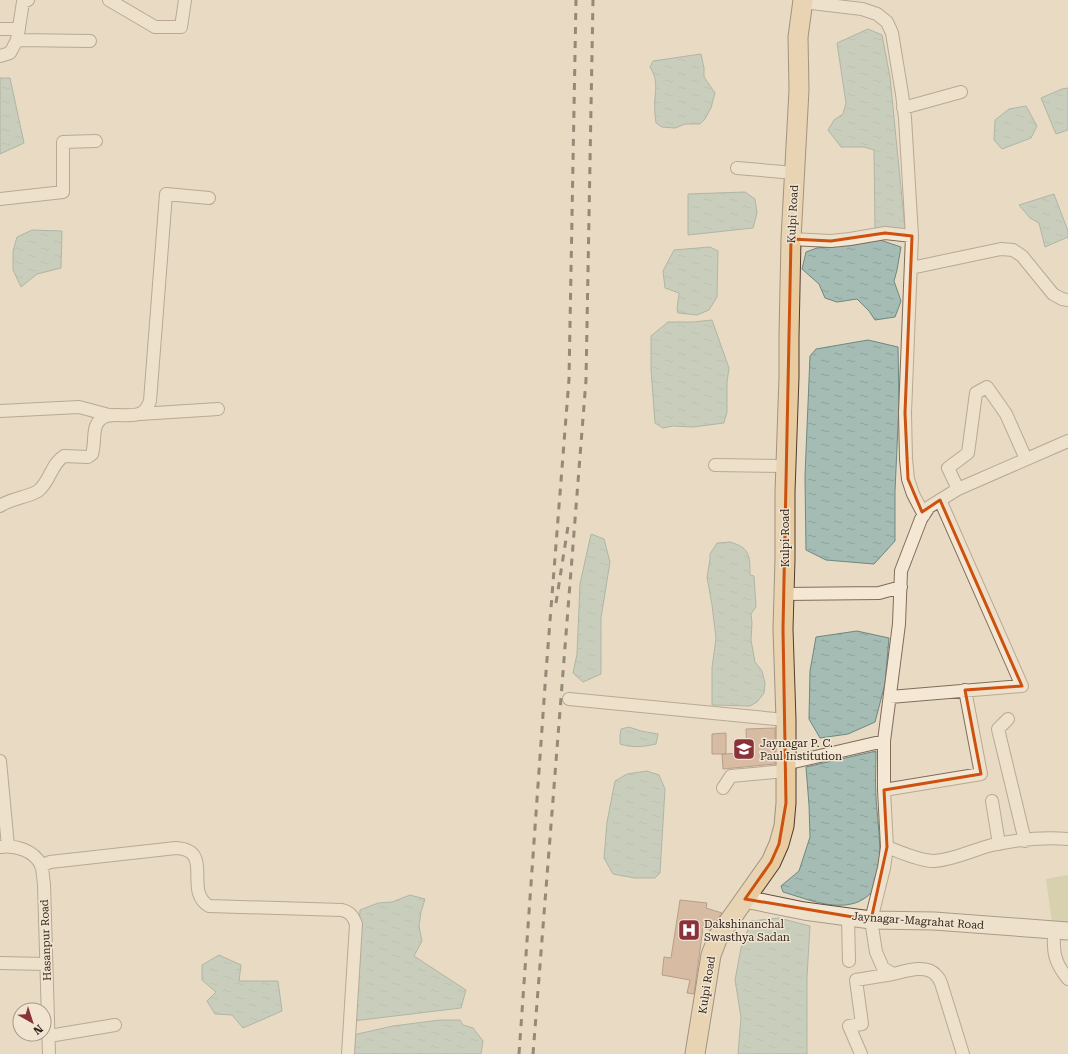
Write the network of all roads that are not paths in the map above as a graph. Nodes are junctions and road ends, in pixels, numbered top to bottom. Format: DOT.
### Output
graph roads {
  1 [pos="28,0"];
  2 [pos="109,0"];
  3 [pos="184,0"];
  4 [pos="803,1"];
  5 [pos="0,29"];
  6 [pos="18,34"];
  7 [pos="90,41"];
  8 [pos="0,56"];
  9 [pos="961,92"];
  10 [pos="903,108"];
  11 [pos="96,141"];
  12 [pos="737,168"];
  13 [pos="795,173"];
  14 [pos="209,198"];
  15 [pos="0,199"];
  16 [pos="912,236"];
  17 [pos="791,239"];
  18 [pos="911,268"];
  19 [pos="1068,300"];
  20 [pos="218,409"];
  21 [pos="0,411"];
  22 [pos="140,414"];
  23 [pos="109,415"];
  24 [pos="1068,441"];
  25 [pos="1026,459"];
  26 [pos="715,465"];
  27 [pos="786,466"];
  28 [pos="958,489"];
  29 [pos="940,500"];
  30 [pos="0,506"];
  31 [pos="924,515"];
  32 [pos="901,587"];
  33 [pos="784,594"];
  34 [pos="965,690"];
  35 [pos="890,697"];
  36 [pos="569,699"];
  37 [pos="1008,719"];
  38 [pos="786,720"];
  39 [pos="884,741"];
  40 [pos="0,761"];
  41 [pos="785,767"];
  42 [pos="723,788"];
  43 [pos="884,790"];
  44 [pos="992,801"];
  45 [pos="1068,839"];
  46 [pos="1025,841"];
  47 [pos="1000,844"];
  48 [pos="4,846"];
  49 [pos="887,848"];
  50 [pos="41,866"];
  51 [pos="745,899"];
  52 [pos="848,917"];
  53 [pos="871,920"];
  54 [pos="1061,931"];
  55 [pos="849,962"];
  56 [pos="0,963"];
  57 [pos="46,964"];
  58 [pos="893,974"];
  59 [pos="1068,979"];
  60 [pos="48,1002"];
  61 [pos="115,1025"];
  62 [pos="52,1036"];
  63 [pos="49,1042"];
  64 [pos="49,1054"];
  65 [pos="348,1054"];
  66 [pos="695,1054"];
  67 [pos="861,1054"];
  68 [pos="963,1054"];
  1 -- 6 [label="street"];
  2 -- 3 [label="street"];
  4 -- 10 [label="street"];
  4 -- 13 [label="main road, Kulpi Road"];
  5 -- 6 [label="street"];
  6 -- 7 [label="street"];
  6 -- 8 [label="street"];
  9 -- 10 [label="street"];
  10 -- 16 [label="street"];
  11 -- 15 [label="street"];
  12 -- 13 [label="street"];
  13 -- 17 [label="main road, Kulpi Road"];
  14 -- 22 [label="street"];
  16 -- 17 [label="street"];
  16 -- 18 [label="street"];
  17 -- 27 [label="main road, Kulpi Road"];
  18 -- 19 [label="street"];
  18 -- 31 [label="street"];
  20 -- 22 [label="street"];
  21 -- 23 [label="street"];
  22 -- 23 [label="street"];
  23 -- 30 [label="street"];
  24 -- 25 [label="street"];
  25 -- 28 [label="street"];
  25 -- 28 [label="street"];
  26 -- 27 [label="street"];
  27 -- 33 [label="main road, Kulpi Road"];
  28 -- 29 [label="street"];
  29 -- 31 [label="street"];
  29 -- 34 [label="street"];
  31 -- 32 [label="street"];
  32 -- 33 [label="street"];
  32 -- 35 [label="street"];
  33 -- 38 [label="main road, Kulpi Road"];
  34 -- 35 [label="street"];
  34 -- 43 [label="street"];
  35 -- 39 [label="street"];
  36 -- 38 [label="street"];
  37 -- 46 [label="street"];
  38 -- 41 [label="main road, Kulpi Road"];
  39 -- 41 [label="street"];
  39 -- 43 [label="street"];
  40 -- 48 [label="street"];
  41 -- 42 [label="street"];
  41 -- 51 [label="main road, Kulpi Road"];
  43 -- 49 [label="street"];
  44 -- 47 [label="street"];
  45 -- 46 [label="street"];
  46 -- 47 [label="street"];
  47 -- 49 [label="street"];
  48 -- 50 [label="street"];
  49 -- 53 [label="street"];
  50 -- 57 [label="street, Hasanpur Road"];
  50 -- 65 [label="street"];
  51 -- 52 [label="main road, Jaynagar-Magrahat Road"];
  51 -- 66 [label="main road, Kulpi Road"];
  52 -- 53 [label="main road, Jaynagar-Magrahat Road"];
  52 -- 55 [label="street"];
  53 -- 54 [label="main road, Jaynagar-Magrahat Road"];
  53 -- 58 [label="street"];
  54 -- 59 [label="street"];
  56 -- 57 [label="street"];
  57 -- 60 [label="street, Hasanpur Road"];
  58 -- 67 [label="street"];
  58 -- 68 [label="street"];
  61 -- 62 [label="street"];
  63 -- 64 [label="street, Hasanpur Road"];
}
